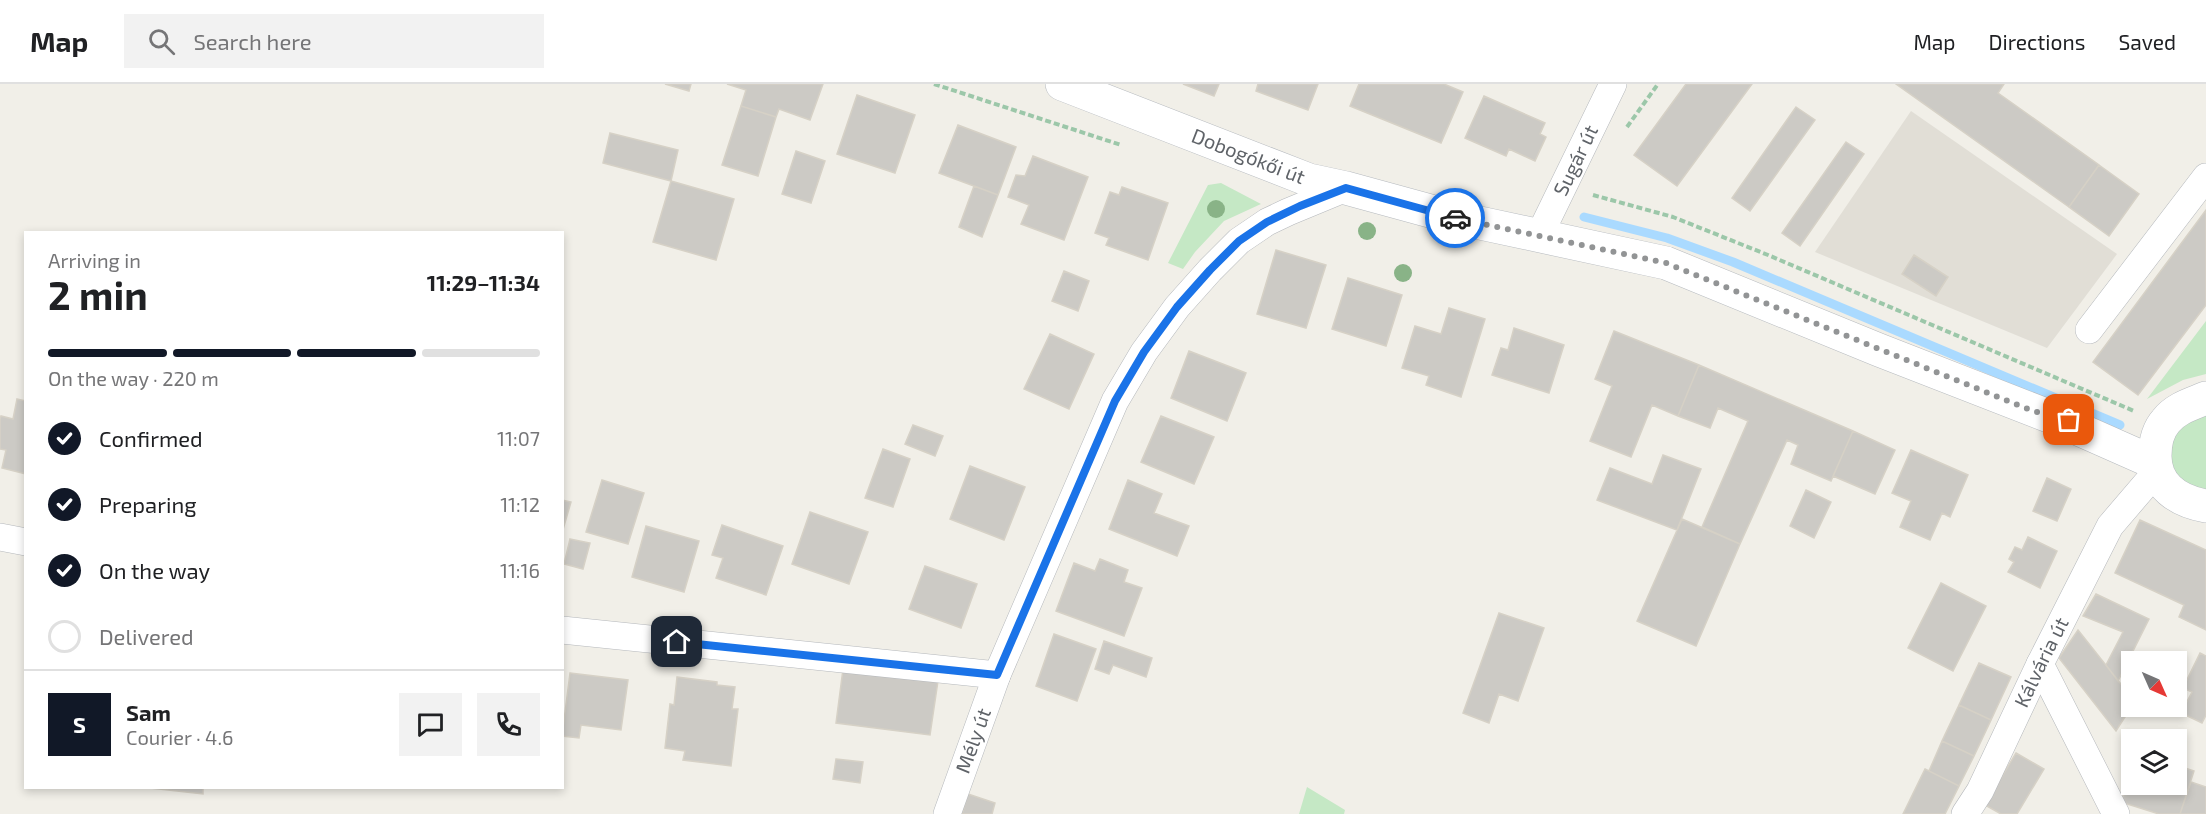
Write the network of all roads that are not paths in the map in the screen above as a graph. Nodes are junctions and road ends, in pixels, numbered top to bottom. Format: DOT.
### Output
graph roads {
  1 [pos="1062,84"];
  2 [pos="1613,84"];
  3 [pos="2206,177"];
  4 [pos="1346,188"];
  5 [pos="1539,236"];
  6 [pos="2089,330"];
  7 [pos="2206,398"];
  8 [pos="2051,417"];
  9 [pos="2152,422"];
  10 [pos="2160,474"];
  11 [pos="2206,506"];
  12 [pos="0,537"];
  13 [pos="24,542"];
  14 [pos="564,630"];
  15 [pos="2040,664"];
  16 [pos="997,675"];
  17 [pos="946,814"];
  18 [pos="1965,814"];
  19 [pos="2116,814"];
  1 -- 4 [label="main road, Dobogókői út"];
  2 -- 5 [label="street, Sugár út"];
  3 -- 6 [label="street"];
  4 -- 5 [label="main road, Dobogókői út"];
  4 -- 16 [label="street, Mély út"];
  5 -- 8 [label="main road, Dobogókői út"];
  7 -- 9 [label="main road"];
  8 -- 9 [label="main road, Dobogókői út"];
  8 -- 10 [label="main road, Dobogókői út"];
  9 -- 10 [label="main road"];
  10 -- 11 [label="main road, Dobogókői út"];
  10 -- 15 [label="street, Kálvária út"];
  12 -- 13 [label="street"];
  14 -- 16 [label="street"];
  15 -- 18 [label="street, Kálvária út"];
  15 -- 19 [label="street"];
  16 -- 17 [label="street, Mély út"];
}
